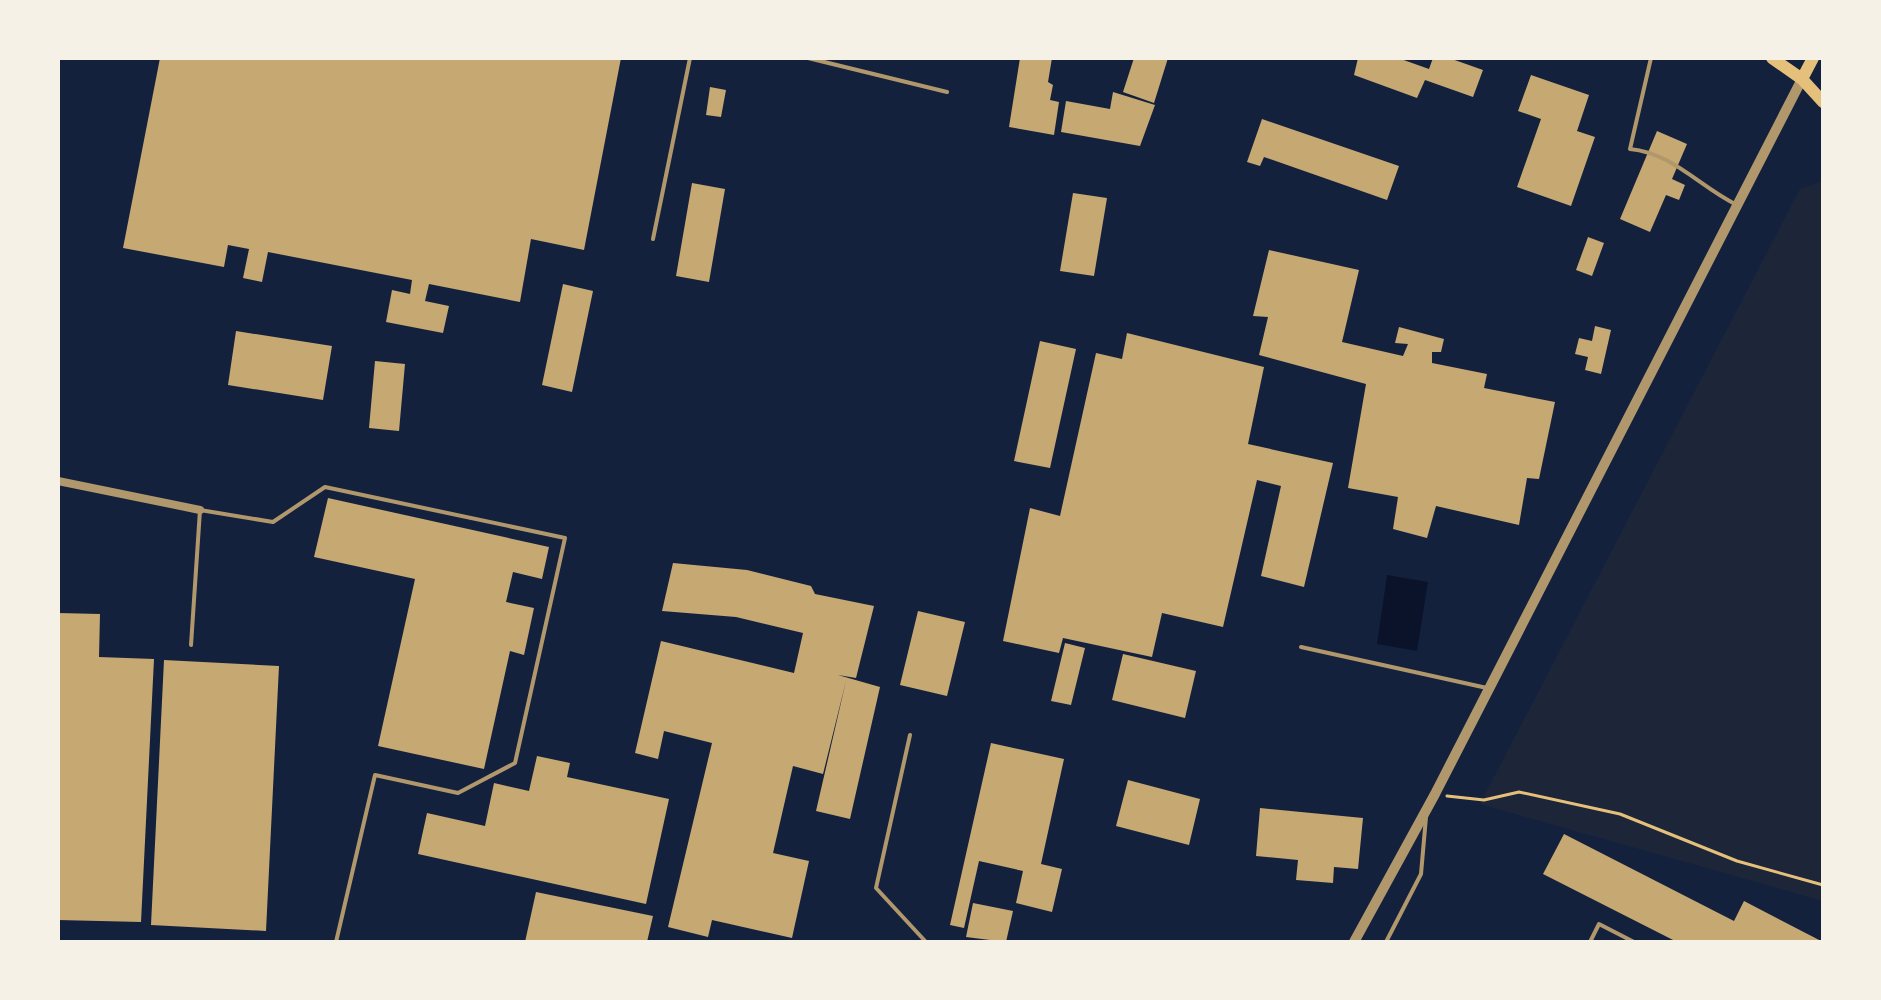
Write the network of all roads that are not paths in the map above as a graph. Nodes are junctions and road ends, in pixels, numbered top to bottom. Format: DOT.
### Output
graph roads {
  1 [pos="690,58"];
  2 [pos="808,58"];
  3 [pos="1651,58"];
  4 [pos="1772,58"];
  5 [pos="1813,58"];
  6 [pos="1802,79"];
  7 [pos="947,92"];
  8 [pos="1823,102"];
  9 [pos="1736,205"];
  10 [pos="653,239"];
  11 [pos="58,481"];
  12 [pos="200,510"];
  13 [pos="191,645"];
  14 [pos="1301,647"];
  15 [pos="1489,688"];
  16 [pos="910,735"];
  17 [pos="1426,810"];
  18 [pos="336,942"];
  19 [pos="926,942"];
  20 [pos="1354,942"];
  21 [pos="1386,942"];
  22 [pos="1590,942"];
  23 [pos="1634,942"];
  1 -- 10 [label="lane"];
  2 -- 7 [label="lane"];
  3 -- 9 [label="lane"];
  4 -- 6 [label="main road"];
  5 -- 6 [label="main road"];
  6 -- 8 [label="main road"];
  6 -- 9 [label="street"];
  9 -- 15 [label="street"];
  11 -- 12 [label="street"];
  12 -- 13 [label="lane"];
  12 -- 18 [label="lane"];
  14 -- 15 [label="lane"];
  15 -- 17 [label="street"];
  16 -- 19 [label="lane"];
  17 -- 20 [label="street"];
  17 -- 21 [label="lane"];
  22 -- 23 [label="lane"];
}
